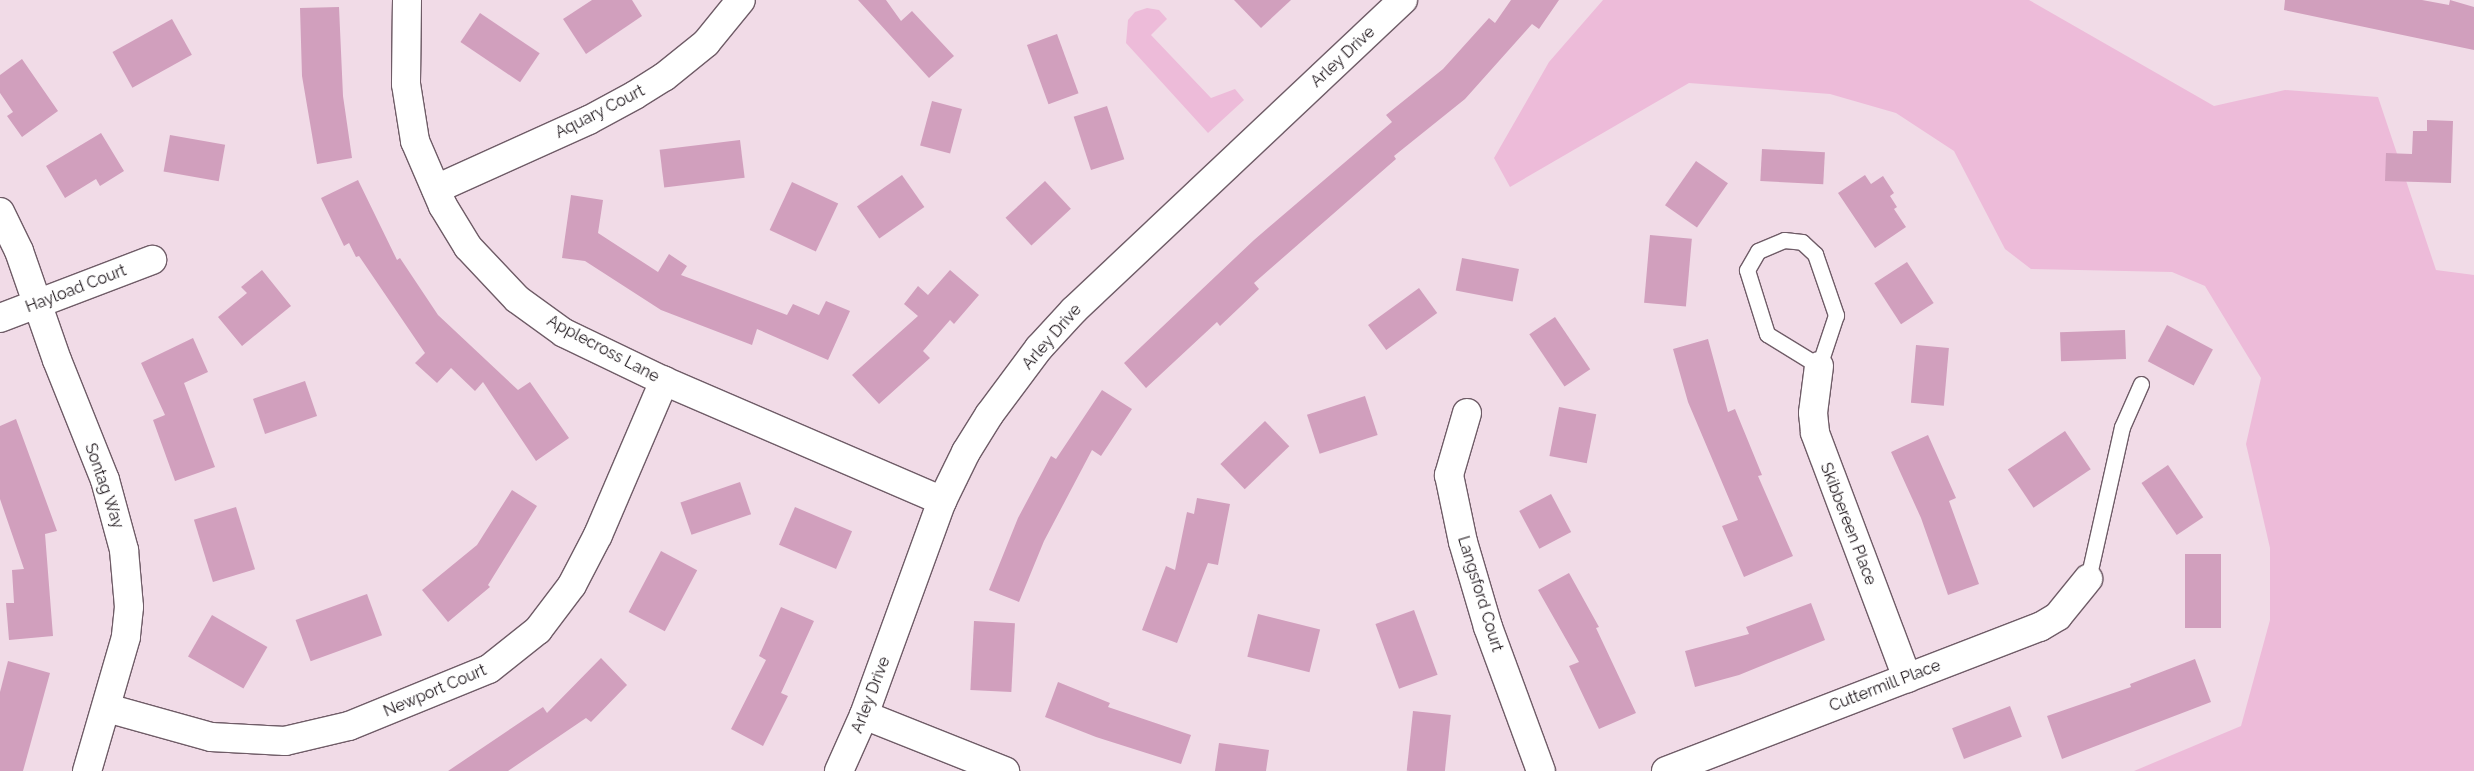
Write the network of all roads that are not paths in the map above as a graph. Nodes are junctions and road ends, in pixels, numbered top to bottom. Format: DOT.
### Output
graph roads {
  1 [pos="407,0"];
  2 [pos="741,0"];
  3 [pos="1402,0"];
  4 [pos="436,189"];
  5 [pos="0,212"];
  6 [pos="152,260"];
  7 [pos="38,304"];
  8 [pos="0,318"];
  9 [pos="1819,366"];
  10 [pos="664,382"];
  11 [pos="2140,384"];
  12 [pos="1467,413"];
  13 [pos="942,501"];
  14 [pos="2088,579"];
  15 [pos="1907,678"];
  16 [pos="107,708"];
  17 [pos="864,715"];
  18 [pos="87,771"];
  19 [pos="839,771"];
  20 [pos="1005,771"];
  21 [pos="1541,771"];
  22 [pos="1666,771"];
  1 -- 4 [label="street, Applecross Lane"];
  2 -- 4 [label="street, Aquary Court"];
  3 -- 13 [label="street, Arley Drive"];
  4 -- 10 [label="street, Applecross Lane"];
  5 -- 7 [label="street, Sontag Way"];
  6 -- 7 [label="street, Hayload Court"];
  7 -- 8 [label="street, Hayload Court"];
  7 -- 16 [label="street, Sontag Way"];
  9 -- 9 [label="lane"];
  9 -- 15 [label="street, Skibbereen Place"];
  10 -- 13 [label="street, Applecross Lane"];
  10 -- 16 [label="street, Newport Court"];
  11 -- 14 [label="lane"];
  12 -- 21 [label="street, Langsford Court"];
  13 -- 17 [label="street, Arley Drive"];
  14 -- 15 [label="street, Cuttermill Place"];
  15 -- 22 [label="street, Cuttermill Place"];
  16 -- 18 [label="street, Sontag Way"];
  17 -- 19 [label="street, Arley Drive"];
  17 -- 20 [label="street"];
}
